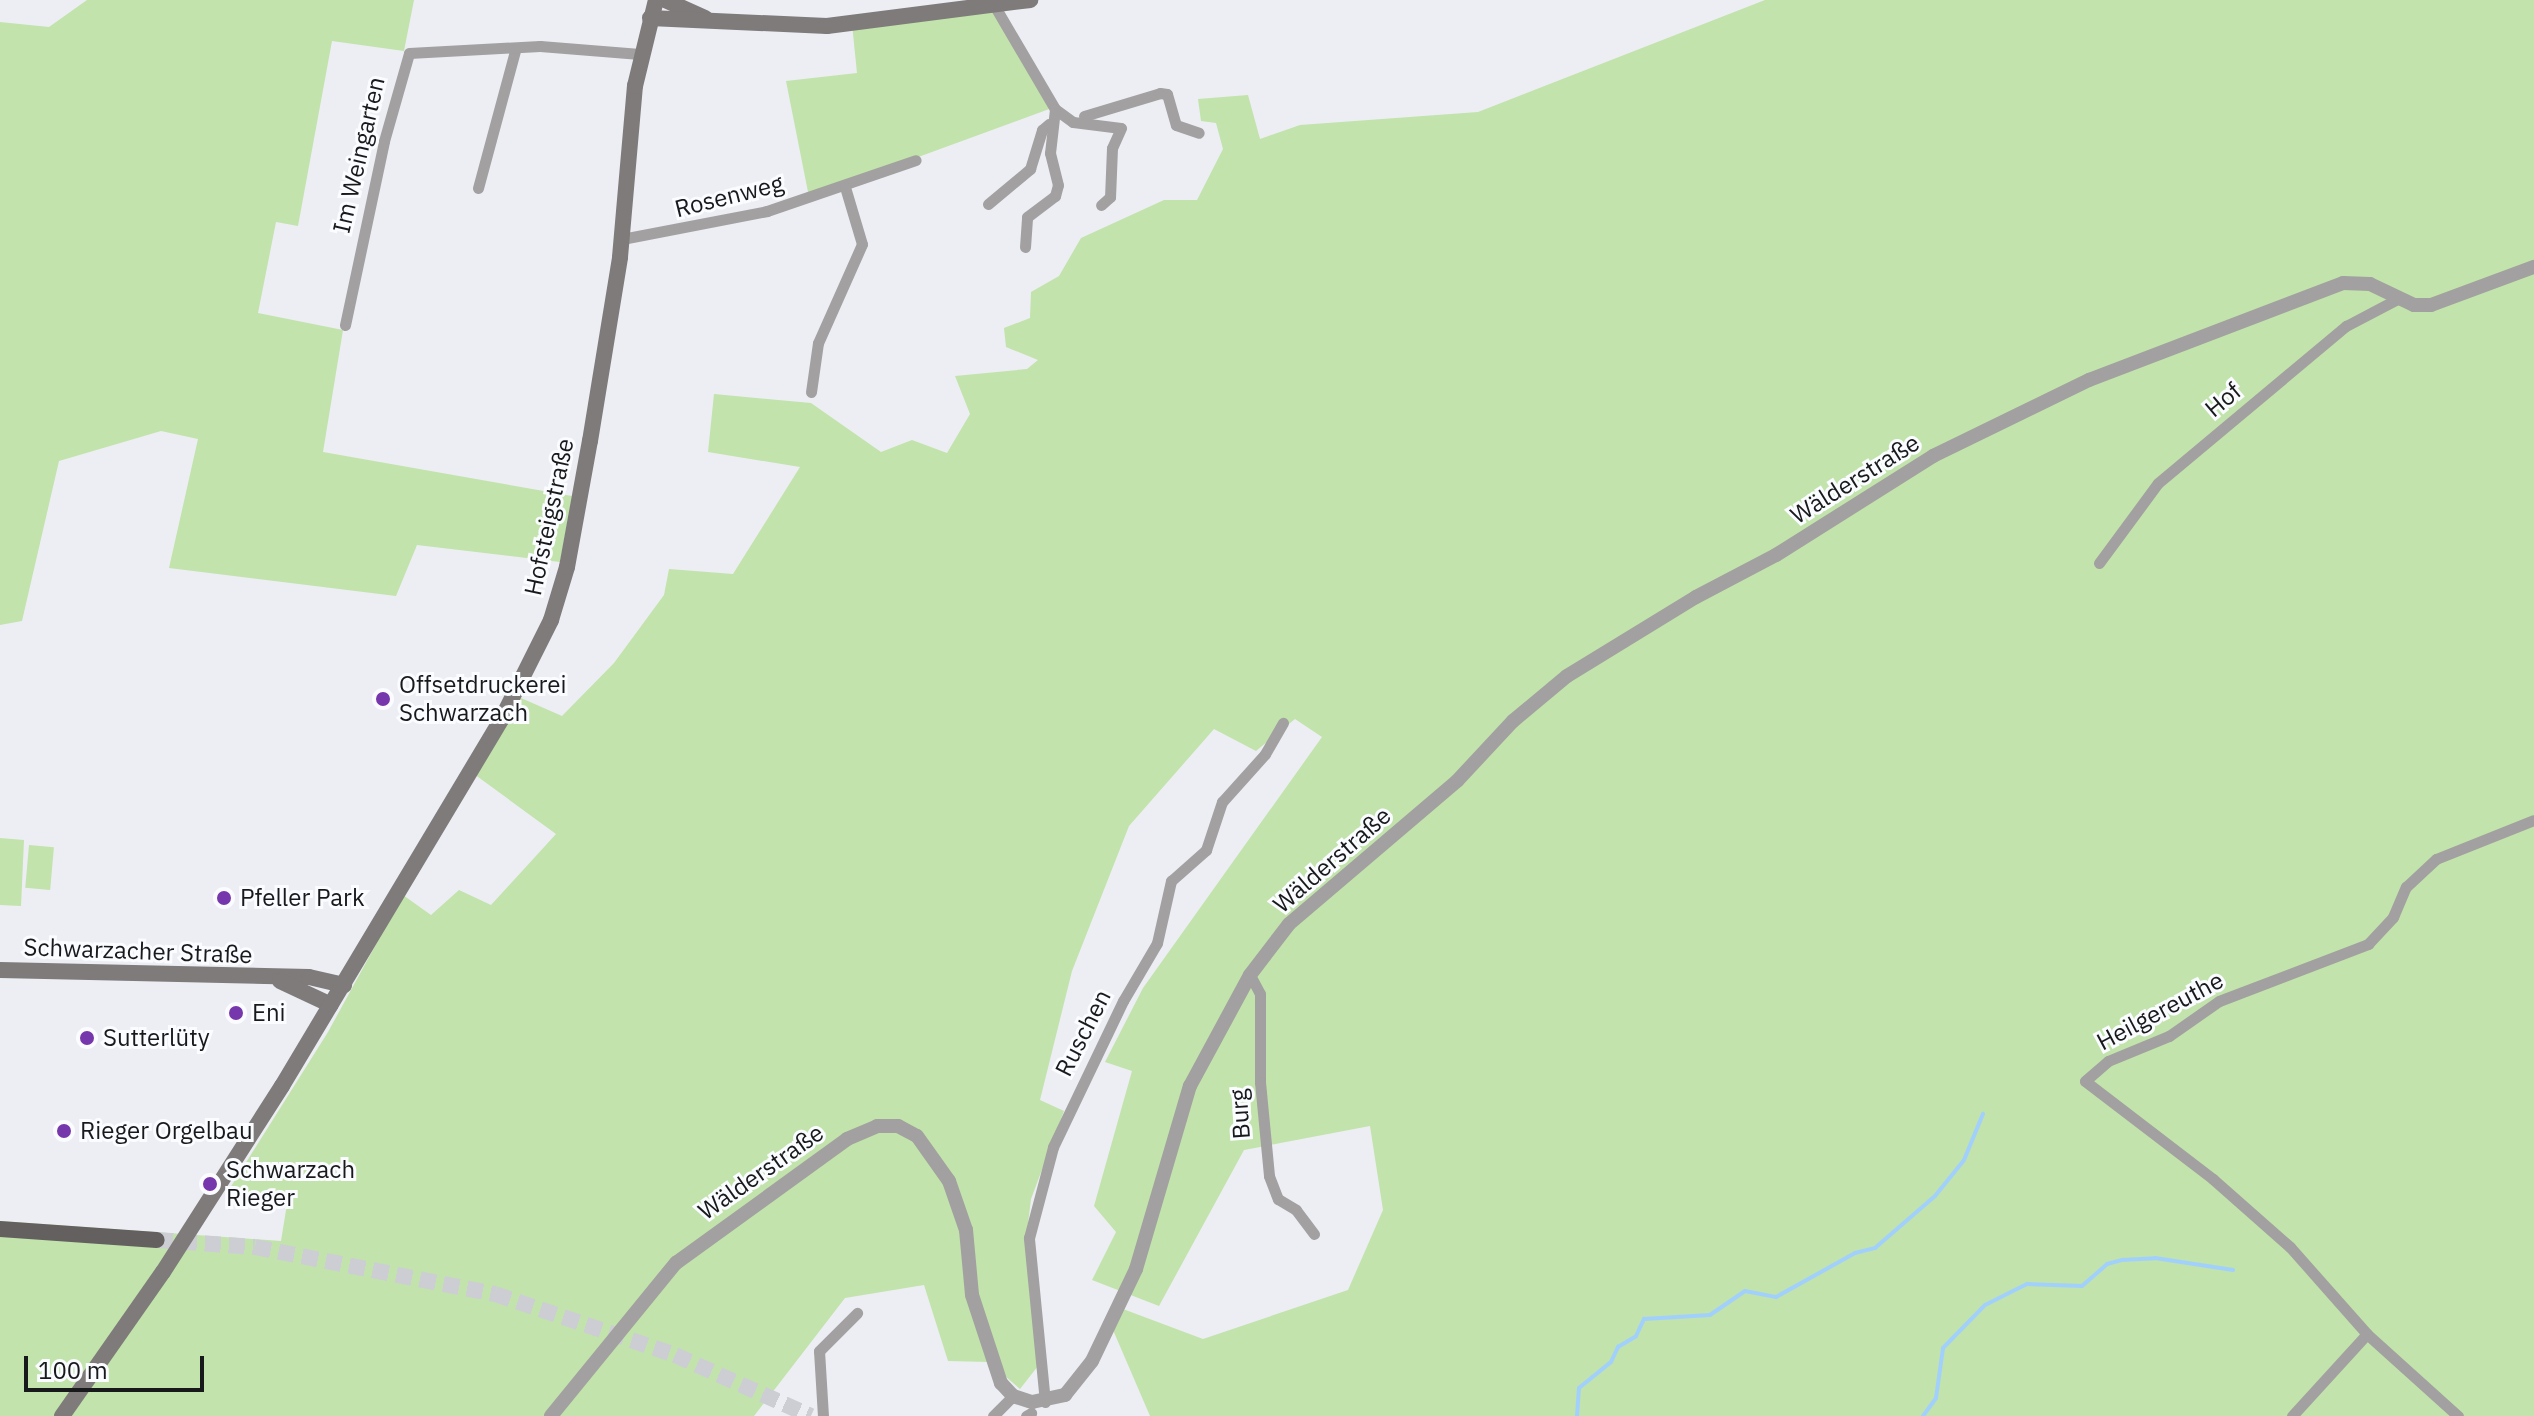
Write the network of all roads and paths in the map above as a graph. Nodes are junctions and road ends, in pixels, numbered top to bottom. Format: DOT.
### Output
graph roads {
  1 [pos="656,0"];
  2 [pos="665,0"];
  3 [pos="1030,0"];
  4 [pos="994,5"];
  5 [pos="650,18"];
  6 [pos="705,18"];
  7 [pos="515,51"];
  8 [pos="640,54"];
  9 [pos="1058,112"];
  10 [pos="1049,124"];
  11 [pos="1199,133"];
  12 [pos="916,160"];
  13 [pos="845,187"];
  14 [pos="478,188"];
  15 [pos="988,204"];
  16 [pos="1101,205"];
  17 [pos="622,239"];
  18 [pos="1025,247"];
  19 [pos="2534,267"];
  20 [pos="2399,298"];
  21 [pos="345,325"];
  22 [pos="811,392"];
  23 [pos="2099,563"];
  24 [pos="1283,723"];
  25 [pos="2534,820"];
  26 [pos="0,970"];
  27 [pos="1250,975"];
  28 [pos="274,979"];
  29 [pos="344,985"];
  30 [pos="331,1005"];
  31 [pos="0,1229"];
  32 [pos="1314,1234"];
  33 [pos="157,1240"];
  34 [pos="857,1313"];
  35 [pos="2367,1334"];
  36 [pos="1013,1396"];
  37 [pos="1033,1410"];
  38 [pos="62,1416"];
  39 [pos="551,1416"];
  40 [pos="823,1416"];
  41 [pos="993,1416"];
  42 [pos="2292,1416"];
  43 [pos="2458,1416"];
  1 -- 5 [label="main road, Hofsteigstraße"];
  2 -- 6 [label="main road"];
  3 -- 4 [label="main road"];
  4 -- 6 [label="main road"];
  4 -- 9 [label="street"];
  5 -- 6 [label="main road"];
  5 -- 8 [label="main road, Hofsteigstraße"];
  7 -- 8 [label="street, Im Weingarten"];
  7 -- 14 [label="street"];
  7 -- 21 [label="street, Im Weingarten"];
  8 -- 17 [label="main road, Hofsteigstraße"];
  9 -- 10 [label="street"];
  9 -- 11 [label="street"];
  9 -- 16 [label="street"];
  10 -- 15 [label="street"];
  10 -- 18 [label="street"];
  12 -- 13 [label="street, Rosenweg"];
  13 -- 17 [label="street, Rosenweg"];
  13 -- 22 [label="street"];
  17 -- 29 [label="main road, Hofsteigstraße"];
  19 -- 20 [label="street, Wälderstraße"];
  20 -- 23 [label="street, Hof"];
  20 -- 27 [label="street, Wälderstraße"];
  24 -- 37 [label="street, Ruschen"];
  25 -- 35 [label="street, Heilgereuthe"];
  26 -- 28 [label="main road, Schwarzacher Straße"];
  27 -- 32 [label="street, Burg"];
  27 -- 37 [label="street, Wälderstraße"];
  28 -- 29 [label="main road, Schwarzacher Straße"];
  28 -- 30 [label="main road, Schwarzacher Straße"];
  29 -- 30 [label="main road, Hofsteigstraße"];
  30 -- 38 [label="main road, Hofsteigstraße"];
  31 -- 33 [label="main road"];
  34 -- 40 [label="street"];
  35 -- 42 [label="street"];
  35 -- 43 [label="street, Heilgereuthe"];
  36 -- 37 [label="street"];
  36 -- 39 [label="street, Wälderstraße"];
  36 -- 41 [label="street"];
}
